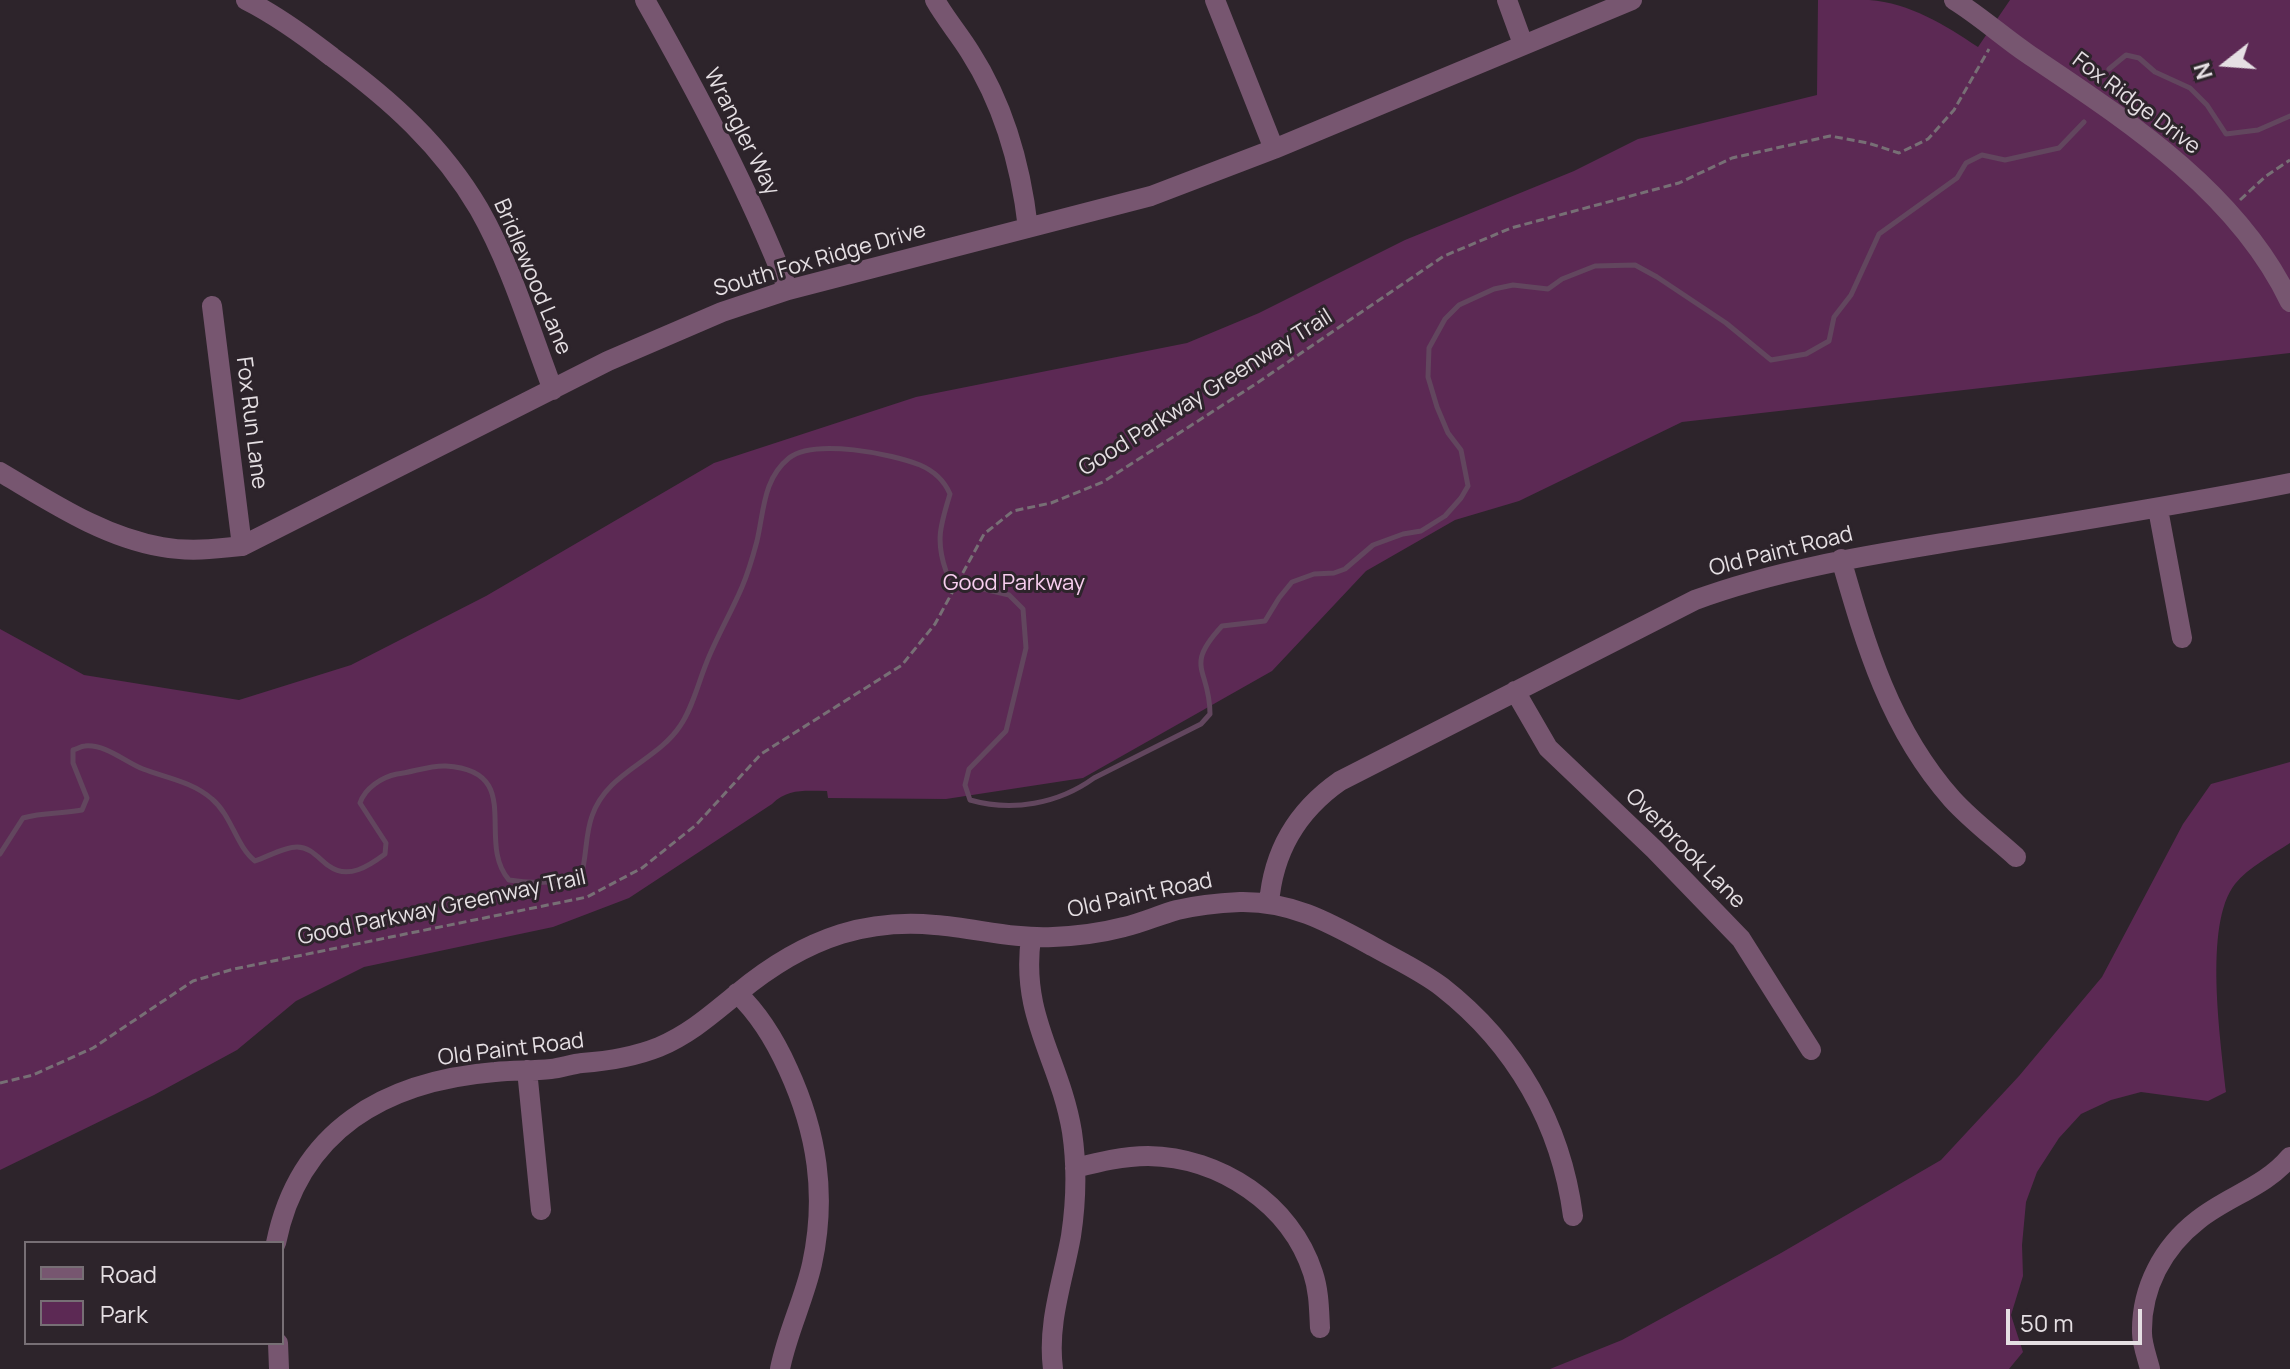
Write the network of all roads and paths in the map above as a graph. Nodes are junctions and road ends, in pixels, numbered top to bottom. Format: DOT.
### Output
graph roads {
  1 [pos="246,0"];
  2 [pos="645,0"];
  3 [pos="935,0"];
  4 [pos="1215,0"];
  5 [pos="1507,0"];
  6 [pos="1632,0"];
  7 [pos="1954,0"];
  8 [pos="1998,33"];
  9 [pos="1523,44"];
  10 [pos="1274,149"];
  11 [pos="2290,160"];
  12 [pos="2227,212"];
  13 [pos="1028,228"];
  14 [pos="788,290"];
  15 [pos="2290,302"];
  16 [pos="212,306"];
  17 [pos="553,390"];
  18 [pos="0,472"];
  19 [pos="2290,483"];
  20 [pos="2158,509"];
  21 [pos="242,546"];
  22 [pos="1841,559"];
  23 [pos="2182,638"];
  24 [pos="1515,691"];
  25 [pos="2016,857"];
  26 [pos="1269,904"];
  27 [pos="1031,938"];
  28 [pos="737,993"];
  29 [pos="1811,1050"];
  30 [pos="527,1070"];
  31 [pos="0,1083"];
  32 [pos="2290,1157"];
  33 [pos="1075,1168"];
  34 [pos="541,1210"];
  35 [pos="1573,1216"];
  36 [pos="276,1241"];
  37 [pos="1320,1328"];
  38 [pos="278,1345"];
  39 [pos="279,1369"];
  40 [pos="780,1369"];
  41 [pos="1053,1369"];
  42 [pos="2150,1369"];
  1 -- 17 [label="street, Bridlewood Lane"];
  2 -- 14 [label="street, Wrangler Way"];
  3 -- 13 [label="street"];
  4 -- 10 [label="street"];
  5 -- 9 [label="street"];
  6 -- 9 [label="street, South Fox Ridge Drive"];
  7 -- 8 [label="street"];
  8 -- 12 [label="street, Fox Ridge Drive"];
  8 -- 31 [label="path, Good Parkway Greenway Trail"];
  9 -- 10 [label="street, South Fox Ridge Drive"];
  10 -- 13 [label="street, South Fox Ridge Drive"];
  11 -- 12 [label="path"];
  12 -- 15 [label="street, Fox Ridge Drive"];
  13 -- 14 [label="street, South Fox Ridge Drive"];
  14 -- 17 [label="street, South Fox Ridge Drive"];
  16 -- 21 [label="street, Fox Run Lane"];
  17 -- 21 [label="street, South Fox Ridge Drive"];
  18 -- 21 [label="street, South Fox Ridge Drive"];
  19 -- 20 [label="street, Old Paint Road"];
  20 -- 22 [label="street, Old Paint Road"];
  20 -- 23 [label="street"];
  22 -- 24 [label="street, Old Paint Road"];
  22 -- 25 [label="street"];
  24 -- 26 [label="street, Old Paint Road"];
  24 -- 29 [label="street, Overbrook Lane"];
  26 -- 27 [label="street, Old Paint Road"];
  26 -- 35 [label="street"];
  27 -- 28 [label="street, Old Paint Road"];
  27 -- 33 [label="street"];
  28 -- 30 [label="street, Old Paint Road"];
  28 -- 40 [label="street"];
  30 -- 34 [label="street"];
  30 -- 36 [label="street, Old Paint Road"];
  32 -- 42 [label="street"];
  33 -- 37 [label="street"];
  33 -- 41 [label="street"];
  38 -- 39 [label="street"];
}
